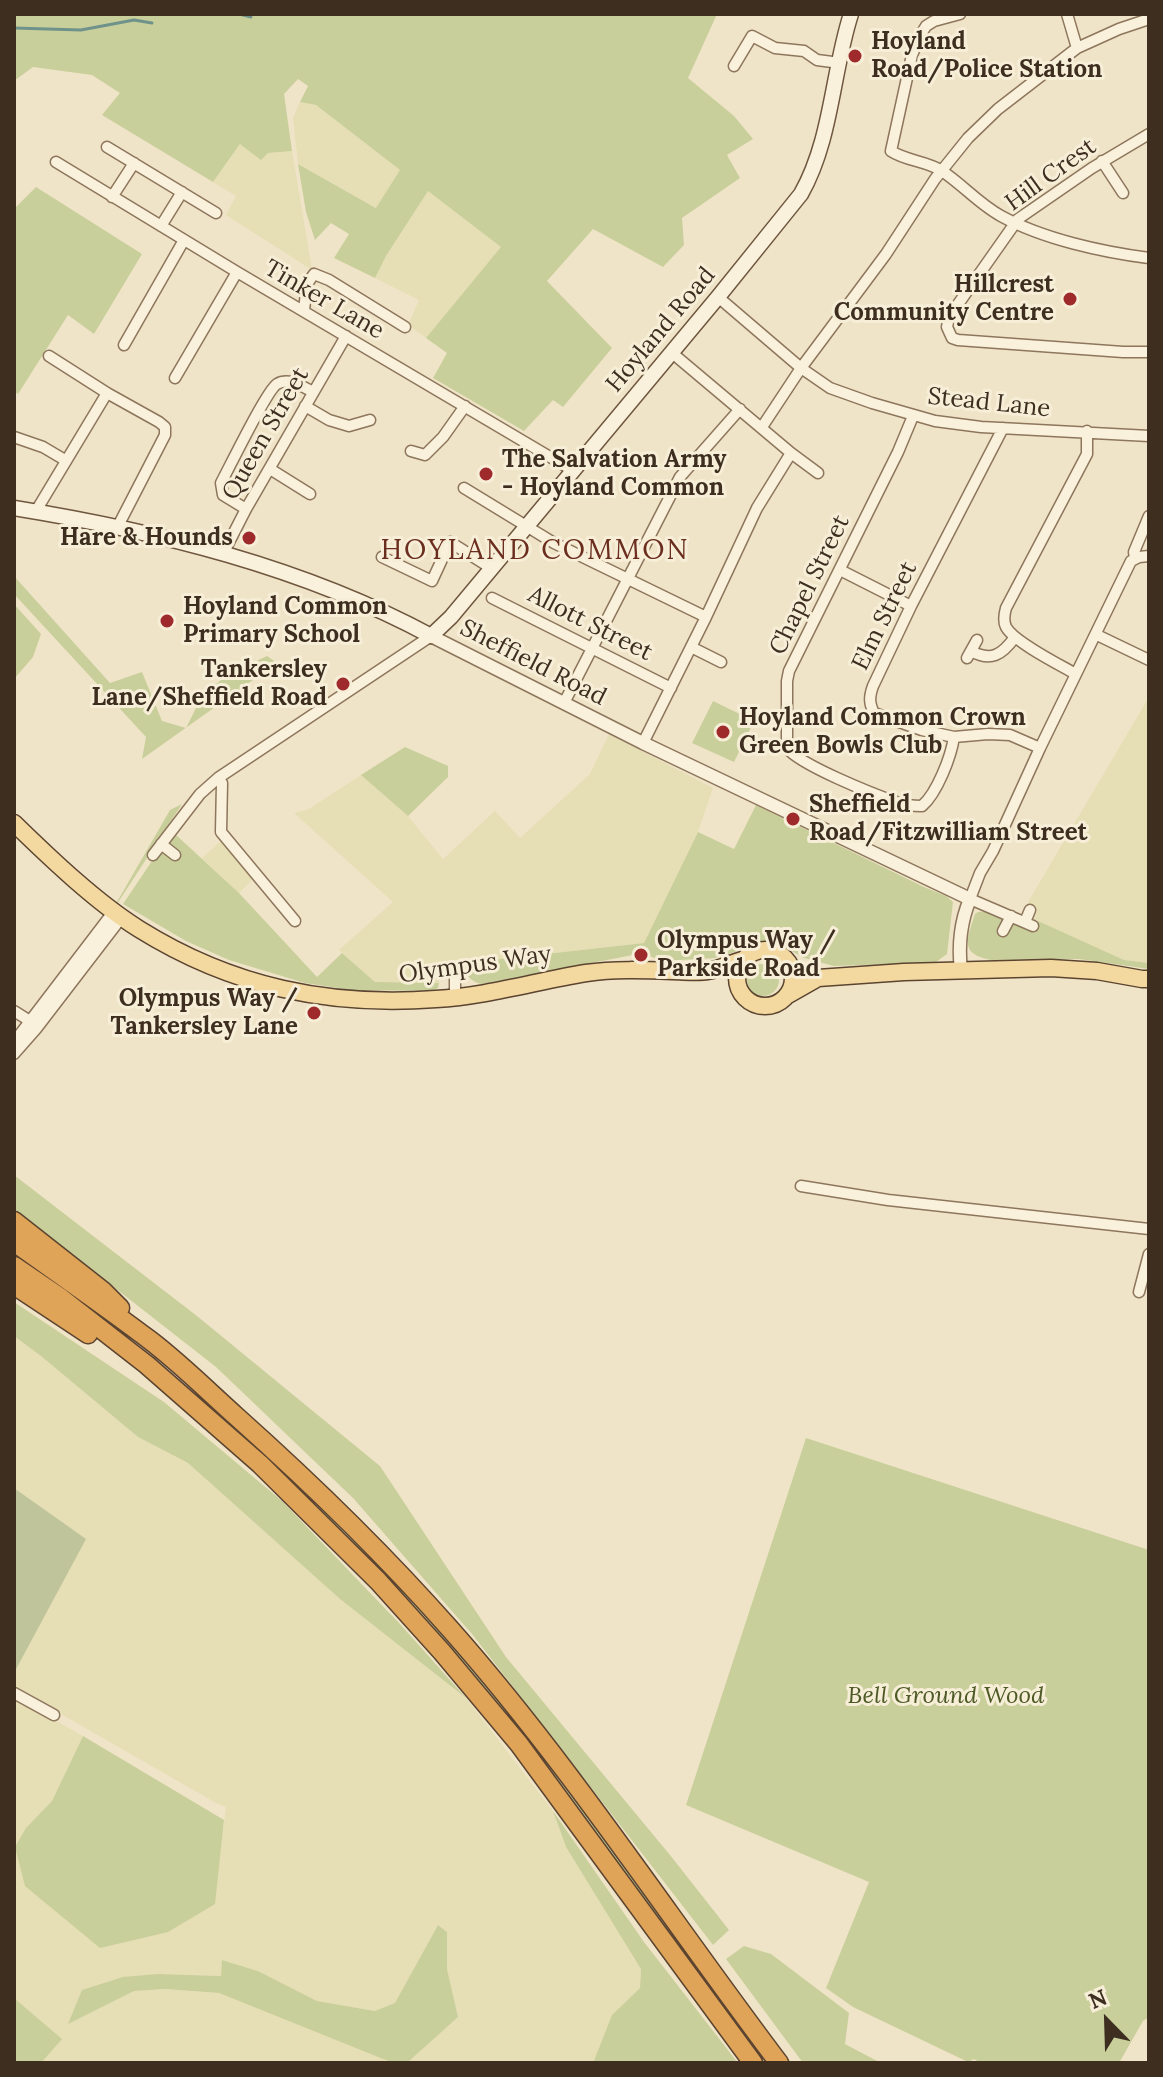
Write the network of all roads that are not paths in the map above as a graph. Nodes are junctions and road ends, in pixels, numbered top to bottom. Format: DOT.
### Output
graph roads {
  1 [pos="851,14"];
  2 [pos="960,14"];
  3 [pos="1067,14"];
  4 [pos="1149,19"];
  5 [pos="1077,48"];
  6 [pos="840,63"];
  7 [pos="734,66"];
  8 [pos="1149,134"];
  9 [pos="107,147"];
  10 [pos="1102,161"];
  11 [pos="56,162"];
  12 [pos="134,163"];
  13 [pos="941,170"];
  14 [pos="182,192"];
  15 [pos="1123,193"];
  16 [pos="112,197"];
  17 [pos="216,213"];
  18 [pos="1015,223"];
  19 [pos="161,226"];
  20 [pos="184,240"];
  21 [pos="1149,258"];
  22 [pos="237,272"];
  23 [pos="718,297"];
  24 [pos="304,310"];
  25 [pos="405,327"];
  26 [pos="346,336"];
  27 [pos="124,345"];
  28 [pos="671,352"];
  29 [pos="1149,352"];
  30 [pos="49,356"];
  31 [pos="801,368"];
  32 [pos="175,378"];
  33 [pos="313,392"];
  34 [pos="107,393"];
  35 [pos="305,406"];
  36 [pos="465,406"];
  37 [pos="740,409"];
  38 [pos="913,416"];
  39 [pos="370,420"];
  40 [pos="762,427"];
  41 [pos="1003,428"];
  42 [pos="1087,431"];
  43 [pos="1149,436"];
  44 [pos="14,437"];
  45 [pos="411,451"];
  46 [pos="791,453"];
  47 [pos="65,460"];
  48 [pos="270,469"];
  49 [pos="572,470"];
  50 [pos="818,473"];
  51 [pos="464,488"];
  52 [pos="310,494"];
  53 [pos="14,508"];
  54 [pos="246,509"];
  55 [pos="36,511"];
  56 [pos="1149,516"];
  57 [pos="526,526"];
  58 [pos="117,528"];
  59 [pos="223,554"];
  60 [pos="1149,556"];
  61 [pos="382,557"];
  62 [pos="1135,558"];
  63 [pos="491,568"];
  64 [pos="840,570"];
  65 [pos="629,579"];
  66 [pos="492,598"];
  67 [pos="911,606"];
  68 [pos="706,617"];
  69 [pos="1097,635"];
  70 [pos="431,636"];
  71 [pos="1015,637"];
  72 [pos="977,640"];
  73 [pos="593,647"];
  74 [pos="691,647"];
  75 [pos="1149,660"];
  76 [pos="721,662"];
  77 [pos="1076,674"];
  78 [pos="671,688"];
  79 [pos="564,703"];
  80 [pos="954,737"];
  81 [pos="643,743"];
  82 [pos="1040,748"];
  83 [pos="218,778"];
  84 [pos="14,823"];
  85 [pos="161,844"];
  86 [pos="153,855"];
  87 [pos="175,855"];
  88 [pos="970,899"];
  89 [pos="1030,910"];
  90 [pos="118,914"];
  91 [pos="1011,916"];
  92 [pos="295,921"];
  93 [pos="1003,931"];
  94 [pos="786,959"];
  95 [pos="743,960"];
  96 [pos="455,968"];
  97 [pos="961,970"];
  98 [pos="706,972"];
  99 [pos="818,978"];
  100 [pos="1147,980"];
  101 [pos="741,994"];
  102 [pos="788,995"];
  103 [pos="455,997"];
  104 [pos="14,1011"];
  105 [pos="47,1014"];
  106 [pos="30,1021"];
  107 [pos="14,1042"];
  108 [pos="14,1054"];
  109 [pos="801,1186"];
  110 [pos="14,1221"];
  111 [pos="1149,1229"];
  112 [pos="14,1242"];
  113 [pos="1149,1254"];
  114 [pos="14,1266"];
  115 [pos="14,1285"];
  116 [pos="1139,1292"];
  117 [pos="153,1343"];
  118 [pos="147,1365"];
  119 [pos="14,1693"];
  120 [pos="54,1715"];
  121 [pos="753,2063"];
  122 [pos="779,2063"];
  1 -- 6 [label="main road, Hoyland Road"];
  2 -- 13 [label="street"];
  3 -- 5 [label="street"];
  4 -- 5 [label="street"];
  5 -- 13 [label="street"];
  6 -- 7 [label="street"];
  6 -- 23 [label="main road, Hoyland Road"];
  8 -- 10 [label="street, Hill Crest"];
  9 -- 12 [label="street"];
  10 -- 15 [label="street"];
  10 -- 18 [label="street, Hill Crest"];
  11 -- 16 [label="street, Tinker Lane"];
  12 -- 14 [label="street"];
  12 -- 16 [label="street"];
  13 -- 18 [label="street"];
  13 -- 31 [label="street"];
  14 -- 17 [label="street"];
  14 -- 19 [label="street"];
  16 -- 19 [label="street, Tinker Lane"];
  18 -- 21 [label="street"];
  18 -- 29 [label="street, Hill Crest"];
  19 -- 20 [label="street, Tinker Lane"];
  20 -- 22 [label="street, Tinker Lane"];
  20 -- 27 [label="street"];
  22 -- 24 [label="street, Tinker Lane"];
  22 -- 32 [label="street"];
  23 -- 28 [label="main road, Hoyland Road"];
  23 -- 31 [label="street, Stead Lane"];
  24 -- 25 [label="street"];
  24 -- 26 [label="street, Tinker Lane"];
  26 -- 33 [label="street, Queen Street"];
  26 -- 36 [label="street, Tinker Lane"];
  28 -- 37 [label="street"];
  28 -- 49 [label="main road, Hoyland Road"];
  30 -- 34 [label="street"];
  31 -- 38 [label="street, Stead Lane"];
  31 -- 40 [label="street"];
  33 -- 35 [label="street, Queen Street"];
  33 -- 54 [label="street"];
  34 -- 47 [label="street"];
  34 -- 58 [label="street"];
  35 -- 39 [label="street"];
  35 -- 48 [label="street, Queen Street"];
  36 -- 45 [label="street"];
  36 -- 49 [label="street, Tinker Lane"];
  37 -- 40 [label="street"];
  37 -- 65 [label="street"];
  38 -- 41 [label="street, Stead Lane"];
  38 -- 64 [label="street, Chapel Street"];
  40 -- 46 [label="street"];
  41 -- 42 [label="street, Stead Lane"];
  41 -- 67 [label="street, Elm Street"];
  42 -- 43 [label="street, Stead Lane"];
  42 -- 71 [label="street"];
  44 -- 47 [label="street"];
  46 -- 50 [label="street"];
  46 -- 68 [label="street"];
  47 -- 55 [label="street"];
  48 -- 52 [label="street"];
  48 -- 54 [label="street, Queen Street"];
  49 -- 57 [label="main road, Hoyland Road"];
  51 -- 57 [label="street"];
  53 -- 55 [label="main road, Sheffield Road"];
  54 -- 59 [label="street, Queen Street"];
  55 -- 58 [label="main road, Sheffield Road"];
  56 -- 62 [label="street"];
  57 -- 63 [label="main road, Hoyland Road"];
  57 -- 65 [label="street"];
  58 -- 59 [label="main road, Sheffield Road"];
  59 -- 70 [label="main road, Sheffield Road"];
  60 -- 62 [label="street"];
  61 -- 63 [label="street"];
  62 -- 69 [label="street"];
  63 -- 70 [label="main road, Hoyland Road"];
  64 -- 67 [label="street"];
  64 -- 80 [label="street, Chapel Street"];
  65 -- 68 [label="street"];
  65 -- 73 [label="street"];
  66 -- 73 [label="street, Allott Street"];
  67 -- 80 [label="street, Elm Street"];
  68 -- 74 [label="street"];
  69 -- 75 [label="street"];
  69 -- 77 [label="street"];
  70 -- 79 [label="street, Sheffield Road"];
  70 -- 83 [label="street"];
  71 -- 72 [label="street"];
  71 -- 77 [label="street"];
  73 -- 78 [label="street, Allott Street"];
  73 -- 79 [label="street"];
  74 -- 76 [label="street"];
  74 -- 78 [label="street"];
  77 -- 82 [label="street"];
  78 -- 81 [label="street"];
  79 -- 81 [label="street, Sheffield Road"];
  80 -- 82 [label="street, Elm Street"];
  81 -- 88 [label="street, Sheffield Road"];
  82 -- 88 [label="street"];
  83 -- 85 [label="street"];
  83 -- 92 [label="street"];
  84 -- 90 [label="main road, Olympus Way"];
  85 -- 86 [label="street"];
  85 -- 87 [label="street"];
  88 -- 91 [label="street, Sheffield Road"];
  88 -- 97 [label="street"];
  89 -- 91 [label="street, Sheffield Road"];
  90 -- 103 [label="main road, Olympus Way"];
  90 -- 105 [label="street"];
  90 -- 106 [label="street"];
  91 -- 93 [label="street"];
  94 -- 95 [label="main road, Olympus Way"];
  94 -- 99 [label="main road, Olympus Way"];
  94 -- 102 [label="main road"];
  95 -- 98 [label="main road, Olympus Way"];
  95 -- 101 [label="main road"];
  96 -- 103 [label="street"];
  97 -- 99 [label="main road"];
  97 -- 100 [label="main road"];
  98 -- 101 [label="main road"];
  98 -- 103 [label="main road, Olympus Way"];
  99 -- 102 [label="main road"];
  101 -- 102 [label="main road"];
  104 -- 106 [label="street"];
  105 -- 106 [label="street"];
  105 -- 108 [label="street"];
  106 -- 107 [label="street"];
  109 -- 111 [label="street"];
  110 -- 117 [label="highway"];
  112 -- 117 [label="highway"];
  113 -- 116 [label="street"];
  114 -- 118 [label="highway"];
  115 -- 118 [label="highway"];
  117 -- 122 [label="highway"];
  118 -- 121 [label="highway"];
  119 -- 120 [label="street"];
}
